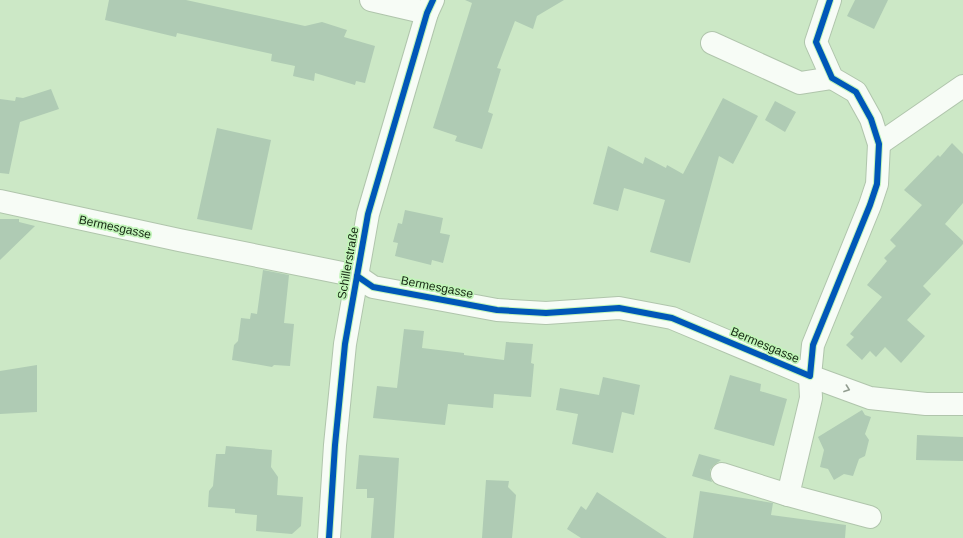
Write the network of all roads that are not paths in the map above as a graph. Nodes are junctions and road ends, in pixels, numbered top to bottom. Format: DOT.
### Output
graph roads {
  1 [pos="371,0"];
  2 [pos="830,0"];
  3 [pos="430,7"];
  4 [pos="712,43"];
  5 [pos="832,78"];
  6 [pos="963,86"];
  7 [pos="879,144"];
  8 [pos="0,202"];
  9 [pos="357,276"];
  10 [pos="810,376"];
  11 [pos="963,404"];
  12 [pos="722,474"];
  13 [pos="788,494"];
  14 [pos="870,517"];
  15 [pos="328,538"];
  1 -- 3 [label="street"];
  2 -- 5 [label="street"];
  3 -- 9 [label="street, Schillerstraße"];
  4 -- 5 [label="street"];
  5 -- 7 [label="street, Bermesgasse"];
  6 -- 7 [label="street"];
  7 -- 10 [label="street, Bermesgasse"];
  8 -- 9 [label="street, Bermesgasse"];
  9 -- 10 [label="street, Bermesgasse"];
  9 -- 15 [label="street, Schillerstraße"];
  10 -- 11 [label="street, Bermesgasse, one-way"];
  10 -- 13 [label="street, Bermesgasse"];
  12 -- 13 [label="street"];
  13 -- 14 [label="street"];
}
